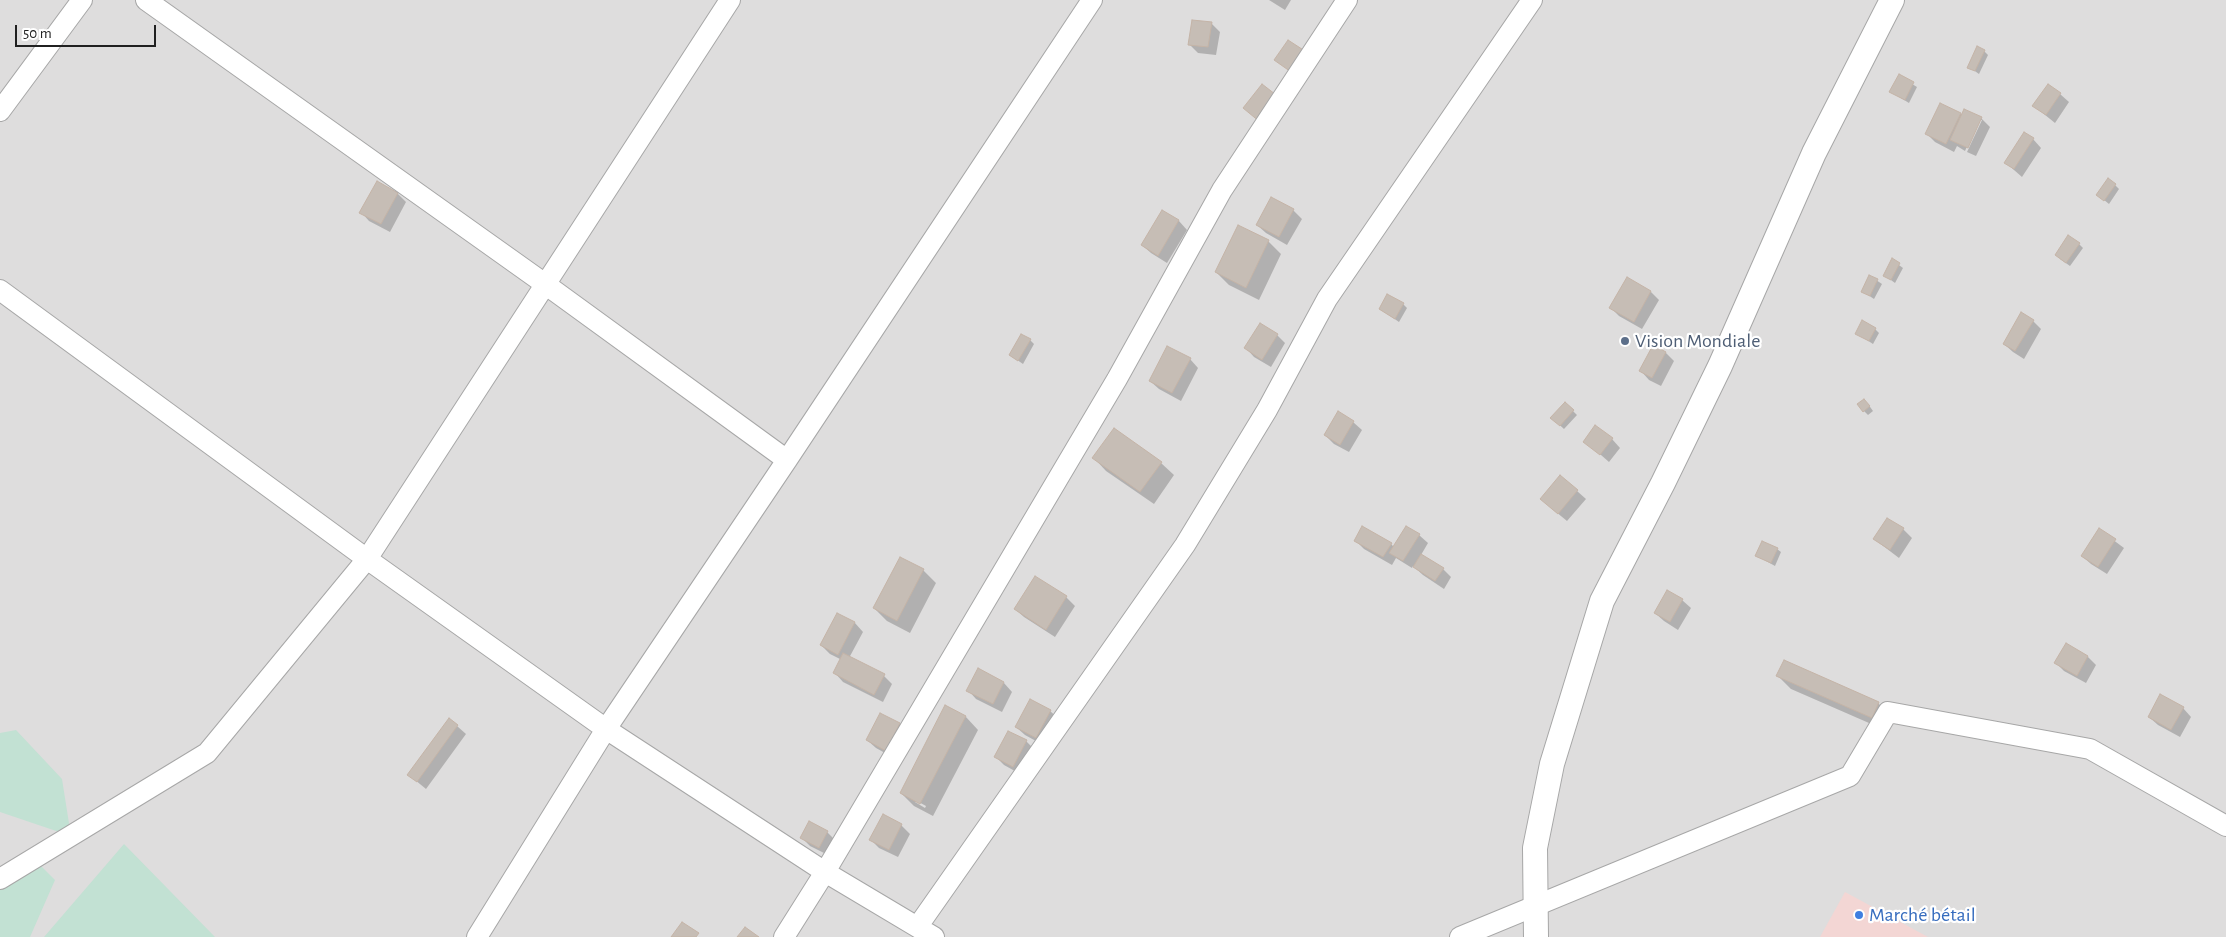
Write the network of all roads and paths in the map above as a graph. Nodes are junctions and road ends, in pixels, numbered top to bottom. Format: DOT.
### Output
graph roads {
  1 [pos="82,0"];
  2 [pos="146,0"];
  3 [pos="730,0"];
  4 [pos="1092,0"];
  5 [pos="1347,0"];
  6 [pos="1532,0"];
  7 [pos="1892,0"];
  8 [pos="0,111"];
  9 [pos="545,284"];
  10 [pos="0,290"];
  11 [pos="787,460"];
  12 [pos="367,559"];
  13 [pos="606,729"];
  14 [pos="2226,826"];
  15 [pos="825,872"];
  16 [pos="0,879"];
  17 [pos="1536,906"];
  18 [pos="926,932"];
  19 [pos="477,937"];
  20 [pos="784,937"];
  21 [pos="1460,937"];
  22 [pos="1536,937"];
  1 -- 8 [label="street"];
  2 -- 9 [label="street"];
  3 -- 9 [label="street"];
  4 -- 11 [label="street"];
  5 -- 15 [label="street"];
  6 -- 18 [label="street"];
  7 -- 17 [label="street"];
  9 -- 11 [label="street"];
  9 -- 12 [label="street"];
  10 -- 12 [label="street"];
  11 -- 13 [label="street"];
  12 -- 13 [label="street"];
  12 -- 16 [label="street"];
  13 -- 15 [label="street"];
  13 -- 19 [label="street"];
  14 -- 17 [label="street"];
  15 -- 18 [label="street"];
  15 -- 20 [label="street"];
  17 -- 21 [label="street"];
  17 -- 22 [label="street"];
}
